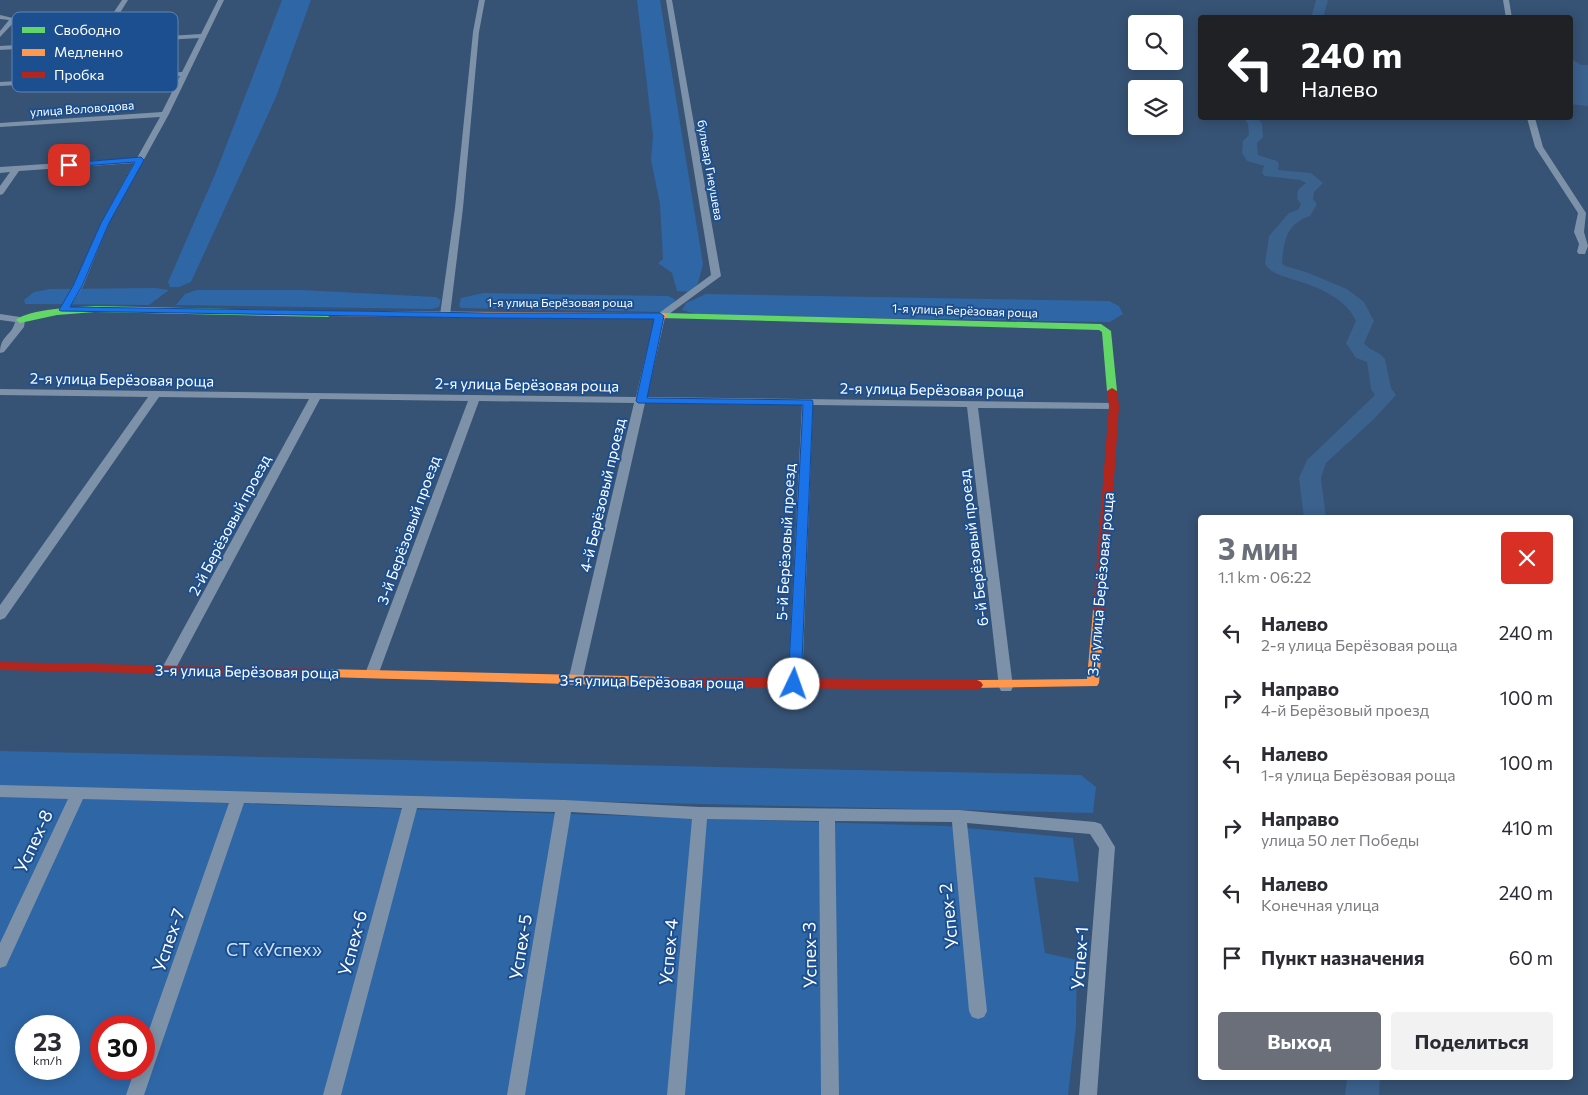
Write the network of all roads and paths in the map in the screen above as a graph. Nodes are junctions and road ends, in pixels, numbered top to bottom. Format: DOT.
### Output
graph roads {
  1 [pos="125,0"];
  2 [pos="221,0"];
  3 [pos="482,0"];
  4 [pos="669,0"];
  5 [pos="1506,0"];
  6 [pos="117,12"];
  7 [pos="1508,15"];
  8 [pos="12,21"];
  9 [pos="0,35"];
  10 [pos="202,36"];
  11 [pos="178,37"];
  12 [pos="178,74"];
  13 [pos="184,74"];
  14 [pos="178,87"];
  15 [pos="175,92"];
  16 [pos="165,114"];
  17 [pos="1531,120"];
  18 [pos="0,125"];
  19 [pos="141,160"];
  20 [pos="16,169"];
  21 [pos="0,170"];
  22 [pos="0,192"];
  23 [pos="1582,252"];
  24 [pos="64,310"];
  25 [pos="445,315"];
  26 [pos="660,316"];
  27 [pos="0,317"];
  28 [pos="20,320"];
  29 [pos="1100,327"];
  30 [pos="0,350"];
  31 [pos="0,392"];
  32 [pos="156,394"];
  33 [pos="316,397"];
  34 [pos="475,398"];
  35 [pos="641,401"];
  36 [pos="808,402"];
  37 [pos="972,405"];
  38 [pos="1114,406"];
  39 [pos="0,615"];
  40 [pos="0,666"];
  41 [pos="169,668"];
  42 [pos="372,674"];
  43 [pos="575,681"];
  44 [pos="794,684"];
  45 [pos="1006,687"];
  46 [pos="0,791"];
  47 [pos="78,793"];
  48 [pos="238,798"];
  49 [pos="411,802"];
  50 [pos="564,806"];
  51 [pos="700,813"];
  52 [pos="827,815"];
  53 [pos="959,816"];
  54 [pos="0,961"];
  55 [pos="978,1011"];
  56 [pos="135,1095"];
  57 [pos="332,1095"];
  58 [pos="516,1095"];
  59 [pos="676,1095"];
  60 [pos="830,1095"];
  61 [pos="1088,1095"];
  1 -- 6 [label="street"];
  2 -- 10 [label="street"];
  3 -- 25 [label="street"];
  4 -- 26 [label="street, бульвар Гнеушева"];
  5 -- 7 [label="street"];
  8 -- 9 [label="street"];
  10 -- 11 [label="street"];
  10 -- 13 [label="street"];
  12 -- 13 [label="street"];
  13 -- 14 [label="street"];
  15 -- 16 [label="street"];
  16 -- 18 [label="street, улица Воловодова"];
  16 -- 19 [label="street"];
  17 -- 23 [label="street"];
  19 -- 20 [label="street"];
  19 -- 24 [label="street"];
  20 -- 21 [label="street"];
  20 -- 22 [label="street"];
  24 -- 25 [label="street, 1-я улица Берёзовая роща"];
  24 -- 28 [label="street, 1-я улица Берёзовая роща"];
  25 -- 26 [label="street, 1-я улица Берёзовая роща"];
  26 -- 29 [label="street, 1-я улица Берёзовая роща"];
  26 -- 35 [label="street, 4-й Берёзовый проезд"];
  27 -- 28 [label="street"];
  28 -- 30 [label="street"];
  29 -- 38 [label="street, 3-я улица Берёзовая роща"];
  31 -- 32 [label="street, 2-я улица Берёзовая роща"];
  32 -- 33 [label="street, 2-я улица Берёзовая роща"];
  32 -- 39 [label="street"];
  33 -- 34 [label="street, 2-я улица Берёзовая роща"];
  33 -- 41 [label="street, 2-й Берёзовый проезд"];
  34 -- 35 [label="street, 2-я улица Берёзовая роща"];
  34 -- 42 [label="street, 3-й Берёзовый проезд"];
  35 -- 36 [label="street, 2-я улица Берёзовая роща"];
  35 -- 43 [label="street, 4-й Берёзовый проезд"];
  36 -- 37 [label="street, 2-я улица Берёзовая роща"];
  36 -- 44 [label="street, 5-й Берёзовый проезд"];
  37 -- 38 [label="street, 2-я улица Берёзовая роща"];
  37 -- 45 [label="street, 6-й Берёзовый проезд"];
  38 -- 45 [label="street, 3-я улица Берёзовая роща"];
  40 -- 41 [label="street, 3-я улица Берёзовая роща"];
  41 -- 42 [label="street, 3-я улица Берёзовая роща"];
  42 -- 43 [label="street, 3-я улица Берёзовая роща"];
  43 -- 44 [label="street, 3-я улица Берёзовая роща"];
  44 -- 45 [label="street, 3-я улица Берёзовая роща"];
  46 -- 47 [label="street"];
  47 -- 48 [label="street"];
  47 -- 54 [label="street, Успех-8"];
  48 -- 49 [label="street"];
  48 -- 56 [label="street, Успех-7"];
  49 -- 50 [label="street"];
  49 -- 57 [label="street, Успех-6"];
  50 -- 51 [label="street"];
  50 -- 58 [label="street, Успех-5"];
  51 -- 52 [label="street"];
  51 -- 59 [label="street, Успех-4"];
  52 -- 53 [label="street"];
  52 -- 60 [label="street, Успех-3"];
  53 -- 55 [label="street, Успех-2"];
  53 -- 61 [label="street, Успех-1"];
}
